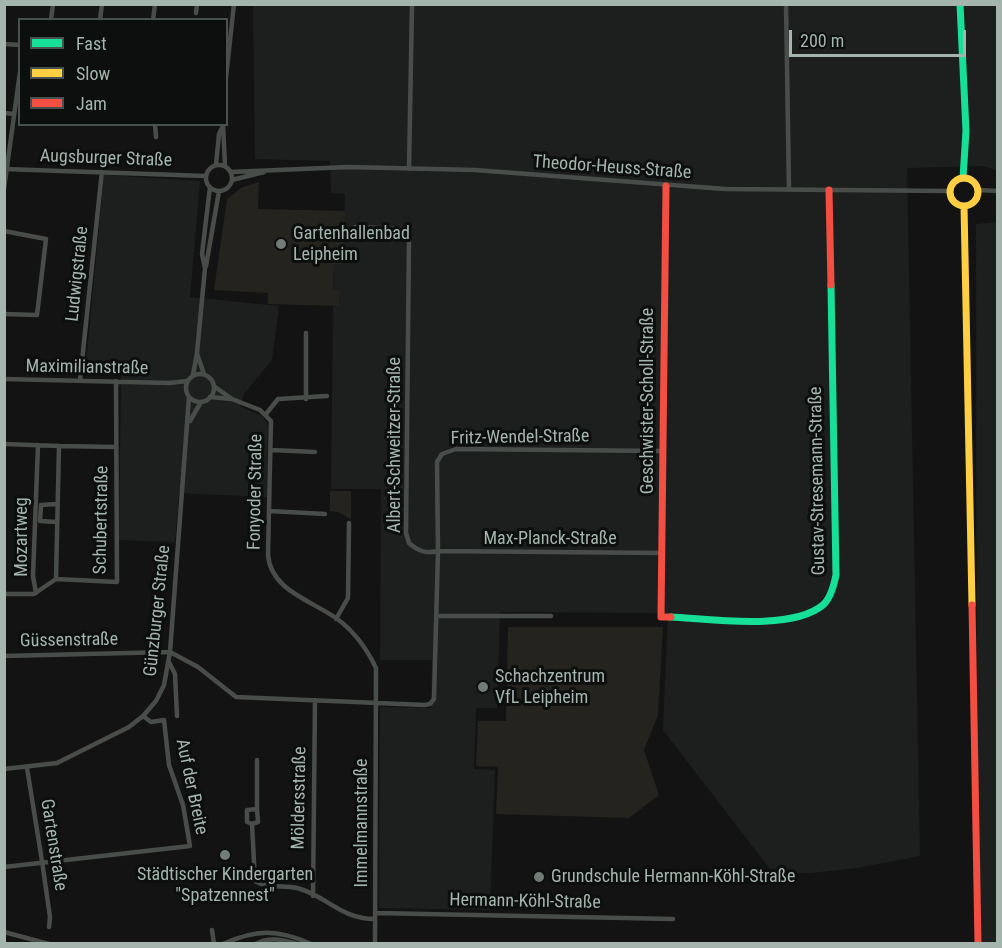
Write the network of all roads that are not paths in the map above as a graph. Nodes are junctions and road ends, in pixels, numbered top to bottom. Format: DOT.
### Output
graph roads {
  1 [pos="197,4"];
  2 [pos="234,4"];
  3 [pos="412,4"];
  4 [pos="786,4"];
  5 [pos="960,4"];
  6 [pos="196,13"];
  7 [pos="228,58"];
  8 [pos="18,86"];
  9 [pos="4,113"];
  10 [pos="14,114"];
  11 [pos="155,126"];
  12 [pos="223,126"];
  13 [pos="223,126"];
  14 [pos="156,137"];
  15 [pos="216,165"];
  16 [pos="225,166"];
  17 [pos="5,170"];
  18 [pos="273,170"];
  19 [pos="409,170"];
  20 [pos="102,171"];
  21 [pos="231,172"];
  22 [pos="206,176"];
  23 [pos="963,178"];
  24 [pos="232,180"];
  25 [pos="666,186"];
  26 [pos="210,187"];
  27 [pos="4,189"];
  28 [pos="789,190"];
  29 [pos="829,190"];
  30 [pos="978,190"];
  31 [pos="219,191"];
  32 [pos="950,191"];
  33 [pos="998,191"];
  34 [pos="964,206"];
  35 [pos="355,227"];
  36 [pos="4,231"];
  37 [pos="205,268"];
  38 [pos="4,314"];
  39 [pos="306,333"];
  40 [pos="197,353"];
  41 [pos="204,374"];
  42 [pos="193,375"];
  43 [pos="4,379"];
  44 [pos="80,380"];
  45 [pos="116,381"];
  46 [pos="188,381"];
  47 [pos="169,383"];
  48 [pos="215,387"];
  49 [pos="186,388"];
  50 [pos="327,396"];
  51 [pos="189,397"];
  52 [pos="210,397"];
  53 [pos="232,399"];
  54 [pos="306,399"];
  55 [pos="201,402"];
  56 [pos="266,414"];
  57 [pos="189,424"];
  58 [pos="4,444"];
  59 [pos="38,445"];
  60 [pos="59,446"];
  61 [pos="116,447"];
  62 [pos="272,450"];
  63 [pos="663,451"];
  64 [pos="315,452"];
  65 [pos="57,504"];
  66 [pos="270,511"];
  67 [pos="324,514"];
  68 [pos="57,522"];
  69 [pos="349,524"];
  70 [pos="438,551"];
  71 [pos="662,553"];
  72 [pos="56,579"];
  73 [pos="36,593"];
  74 [pos="4,594"];
  75 [pos="436,616"];
  76 [pos="550,616"];
  77 [pos="661,617"];
  78 [pos="336,619"];
  79 [pos="170,652"];
  80 [pos="4,656"];
  81 [pos="169,662"];
  82 [pos="315,700"];
  83 [pos="376,704"];
  84 [pos="143,716"];
  85 [pos="177,716"];
  86 [pos="258,760"];
  87 [pos="27,768"];
  88 [pos="4,769"];
  89 [pos="257,810"];
  90 [pos="252,824"];
  91 [pos="42,861"];
  92 [pos="4,867"];
  93 [pos="313,896"];
  94 [pos="375,912"];
  95 [pos="375,919"];
  96 [pos="673,919"];
  97 [pos="49,927"];
  98 [pos="212,930"];
  99 [pos="4,932"];
  100 [pos="49,944"];
  101 [pos="214,944"];
  102 [pos="223,944"];
  103 [pos="256,944"];
  104 [pos="297,944"];
  105 [pos="311,944"];
  106 [pos="375,944"];
  107 [pos="978,944"];
  1 -- 6 [label="street"];
  2 -- 7 [label="street"];
  3 -- 19 [label="street"];
  4 -- 28 [label="street"];
  5 -- 23 [label="street"];
  8 -- 10 [label="street"];
  9 -- 10 [label="street"];
  10 -- 17 [label="street"];
  11 -- 14 [label="street"];
  12 -- 15 [label="street"];
  13 -- 16 [label="street"];
  15 -- 16 [label="street"];
  15 -- 22 [label="street"];
  16 -- 21 [label="street"];
  17 -- 20 [label="street, Augsburger Straße"];
  17 -- 27 [label="street"];
  18 -- 19 [label="street, Theodor-Heuss-Straße"];
  18 -- 21 [label="street, Theodor-Heuss-Straße"];
  18 -- 24 [label="street, Theodor-Heuss-Straße"];
  19 -- 25 [label="street, Theodor-Heuss-Straße"];
  20 -- 22 [label="street, Augsburger Straße"];
  20 -- 44 [label="street, Ludwigstraße"];
  21 -- 24 [label="street"];
  22 -- 26 [label="street"];
  23 -- 30 [label="street"];
  23 -- 32 [label="street"];
  24 -- 31 [label="street"];
  25 -- 28 [label="street, Theodor-Heuss-Straße"];
  25 -- 63 [label="street, Geschwister-Scholl-Straße"];
  26 -- 31 [label="street"];
  26 -- 37 [label="street"];
  28 -- 29 [label="street, Theodor-Heuss-Straße"];
  29 -- 32 [label="street, Theodor-Heuss-Straße"];
  29 -- 77 [label="street, Gustav-Stresemann-Straße"];
  30 -- 33 [label="street"];
  30 -- 34 [label="street"];
  31 -- 37 [label="street"];
  32 -- 34 [label="street"];
  34 -- 107 [label="street"];
  35 -- 70 [label="street, Albert-Schweitzer-Straße"];
  36 -- 38 [label="street"];
  37 -- 40 [label="street"];
  39 -- 54 [label="street"];
  40 -- 41 [label="street"];
  40 -- 42 [label="street"];
  41 -- 42 [label="street"];
  41 -- 48 [label="street"];
  42 -- 46 [label="street"];
  43 -- 44 [label="street, Maximilianstraße"];
  44 -- 45 [label="street, Maximilianstraße"];
  45 -- 47 [label="street, Maximilianstraße"];
  45 -- 61 [label="street, Schubertstraße"];
  46 -- 47 [label="street, Maximilianstraße"];
  46 -- 49 [label="street"];
  47 -- 49 [label="street, Maximilianstraße"];
  48 -- 52 [label="street"];
  48 -- 53 [label="street, Fonyoder Straße"];
  49 -- 51 [label="street"];
  50 -- 54 [label="street"];
  51 -- 55 [label="street"];
  51 -- 57 [label="street, Günzburger Straße"];
  52 -- 53 [label="street, Fonyoder Straße"];
  52 -- 55 [label="street"];
  53 -- 56 [label="street, Fonyoder Straße"];
  54 -- 56 [label="street"];
  55 -- 57 [label="street, Günzburger Straße"];
  56 -- 62 [label="street, Fonyoder Straße"];
  57 -- 79 [label="street, Günzburger Straße"];
  58 -- 59 [label="street"];
  59 -- 60 [label="street"];
  59 -- 73 [label="street, Mozartweg"];
  60 -- 61 [label="street"];
  60 -- 65 [label="street"];
  61 -- 72 [label="street, Schubertstraße"];
  62 -- 64 [label="street"];
  62 -- 66 [label="street, Fonyoder Straße"];
  63 -- 70 [label="street, Fritz-Wendel-Straße"];
  63 -- 71 [label="street, Geschwister-Scholl-Straße"];
  65 -- 68 [label="street"];
  65 -- 68 [label="street"];
  66 -- 67 [label="street"];
  66 -- 78 [label="street, Fonyoder Straße"];
  68 -- 72 [label="street"];
  69 -- 78 [label="street"];
  70 -- 71 [label="street, Max-Planck-Straße"];
  70 -- 75 [label="street"];
  71 -- 77 [label="street, Geschwister-Scholl-Straße"];
  72 -- 73 [label="street"];
  73 -- 74 [label="street"];
  75 -- 76 [label="street"];
  75 -- 83 [label="street"];
  78 -- 83 [label="street, Fonyoder Straße"];
  79 -- 80 [label="street, Güssenstraße"];
  79 -- 81 [label="street, Günzburger Straße"];
  79 -- 82 [label="street"];
  81 -- 84 [label="street, Günzburger Straße"];
  81 -- 85 [label="street"];
  82 -- 83 [label="street"];
  82 -- 93 [label="street, Möldersstraße"];
  83 -- 94 [label="street, Immelmannstraße"];
  84 -- 87 [label="street, Günzburger Straße"];
  84 -- 91 [label="street, Auf der Breite"];
  86 -- 89 [label="street"];
  87 -- 88 [label="street, Günzburger Straße"];
  87 -- 91 [label="street, Gartenstraße"];
  89 -- 90 [label="street"];
  89 -- 90 [label="street"];
  90 -- 93 [label="street"];
  91 -- 92 [label="street"];
  91 -- 97 [label="street, Gartenstraße"];
  93 -- 95 [label="street"];
  94 -- 95 [label="street, Immelmannstraße"];
  94 -- 96 [label="street, Hermann-Köhl-Straße"];
  95 -- 106 [label="street, Immelmannstraße"];
  98 -- 101 [label="street"];
  99 -- 100 [label="street"];
  102 -- 105 [label="street"];
  103 -- 104 [label="street"];
}
